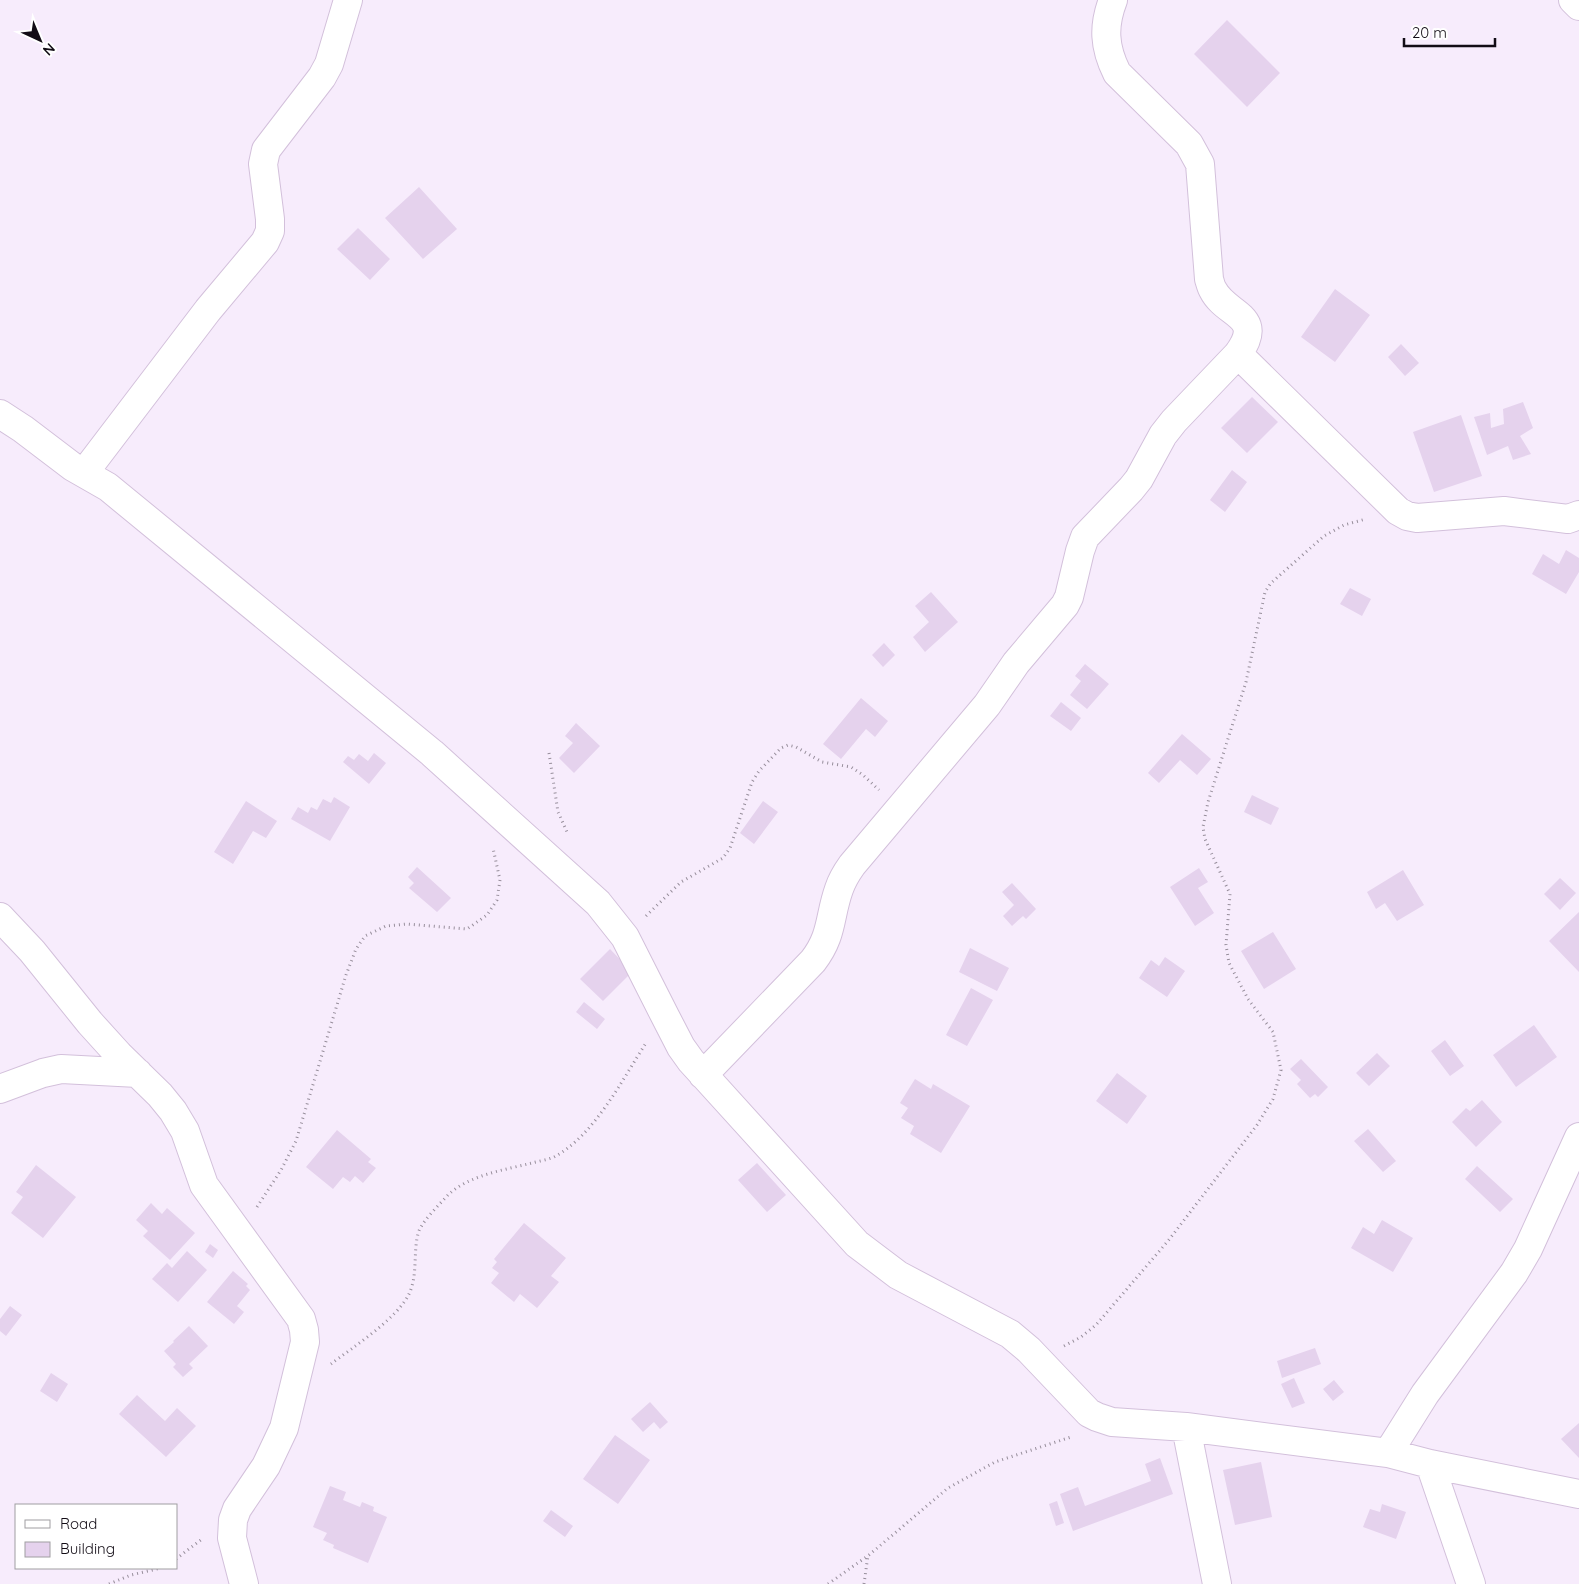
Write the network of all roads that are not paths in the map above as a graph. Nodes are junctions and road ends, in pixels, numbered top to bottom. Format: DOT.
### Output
graph roads {
  1 [pos="348,0"];
  2 [pos="1113,0"];
  3 [pos="1573,0"];
  4 [pos="1579,6"];
  5 [pos="1238,354"];
  6 [pos="0,414"];
  7 [pos="11,431"];
  8 [pos="84,473"];
  9 [pos="1579,515"];
  10 [pos="0,916"];
  11 [pos="138,1073"];
  12 [pos="702,1075"];
  13 [pos="0,1089"];
  14 [pos="1579,1137"];
  15 [pos="1186,1427"];
  16 [pos="1388,1454"];
  17 [pos="1430,1464"];
  18 [pos="1579,1494"];
  19 [pos="244,1584"];
  20 [pos="1217,1584"];
  21 [pos="1471,1584"];
  1 -- 8 [label="street"];
  2 -- 5 [label="street"];
  3 -- 4 [label="street"];
  5 -- 9 [label="street"];
  5 -- 12 [label="street"];
  6 -- 7 [label="street"];
  7 -- 8 [label="street"];
  8 -- 12 [label="street"];
  10 -- 11 [label="street"];
  11 -- 13 [label="street"];
  11 -- 19 [label="street"];
  12 -- 15 [label="street"];
  14 -- 16 [label="street"];
  15 -- 16 [label="street"];
  15 -- 20 [label="street"];
  16 -- 17 [label="street"];
  17 -- 18 [label="street"];
  17 -- 21 [label="street"];
}
